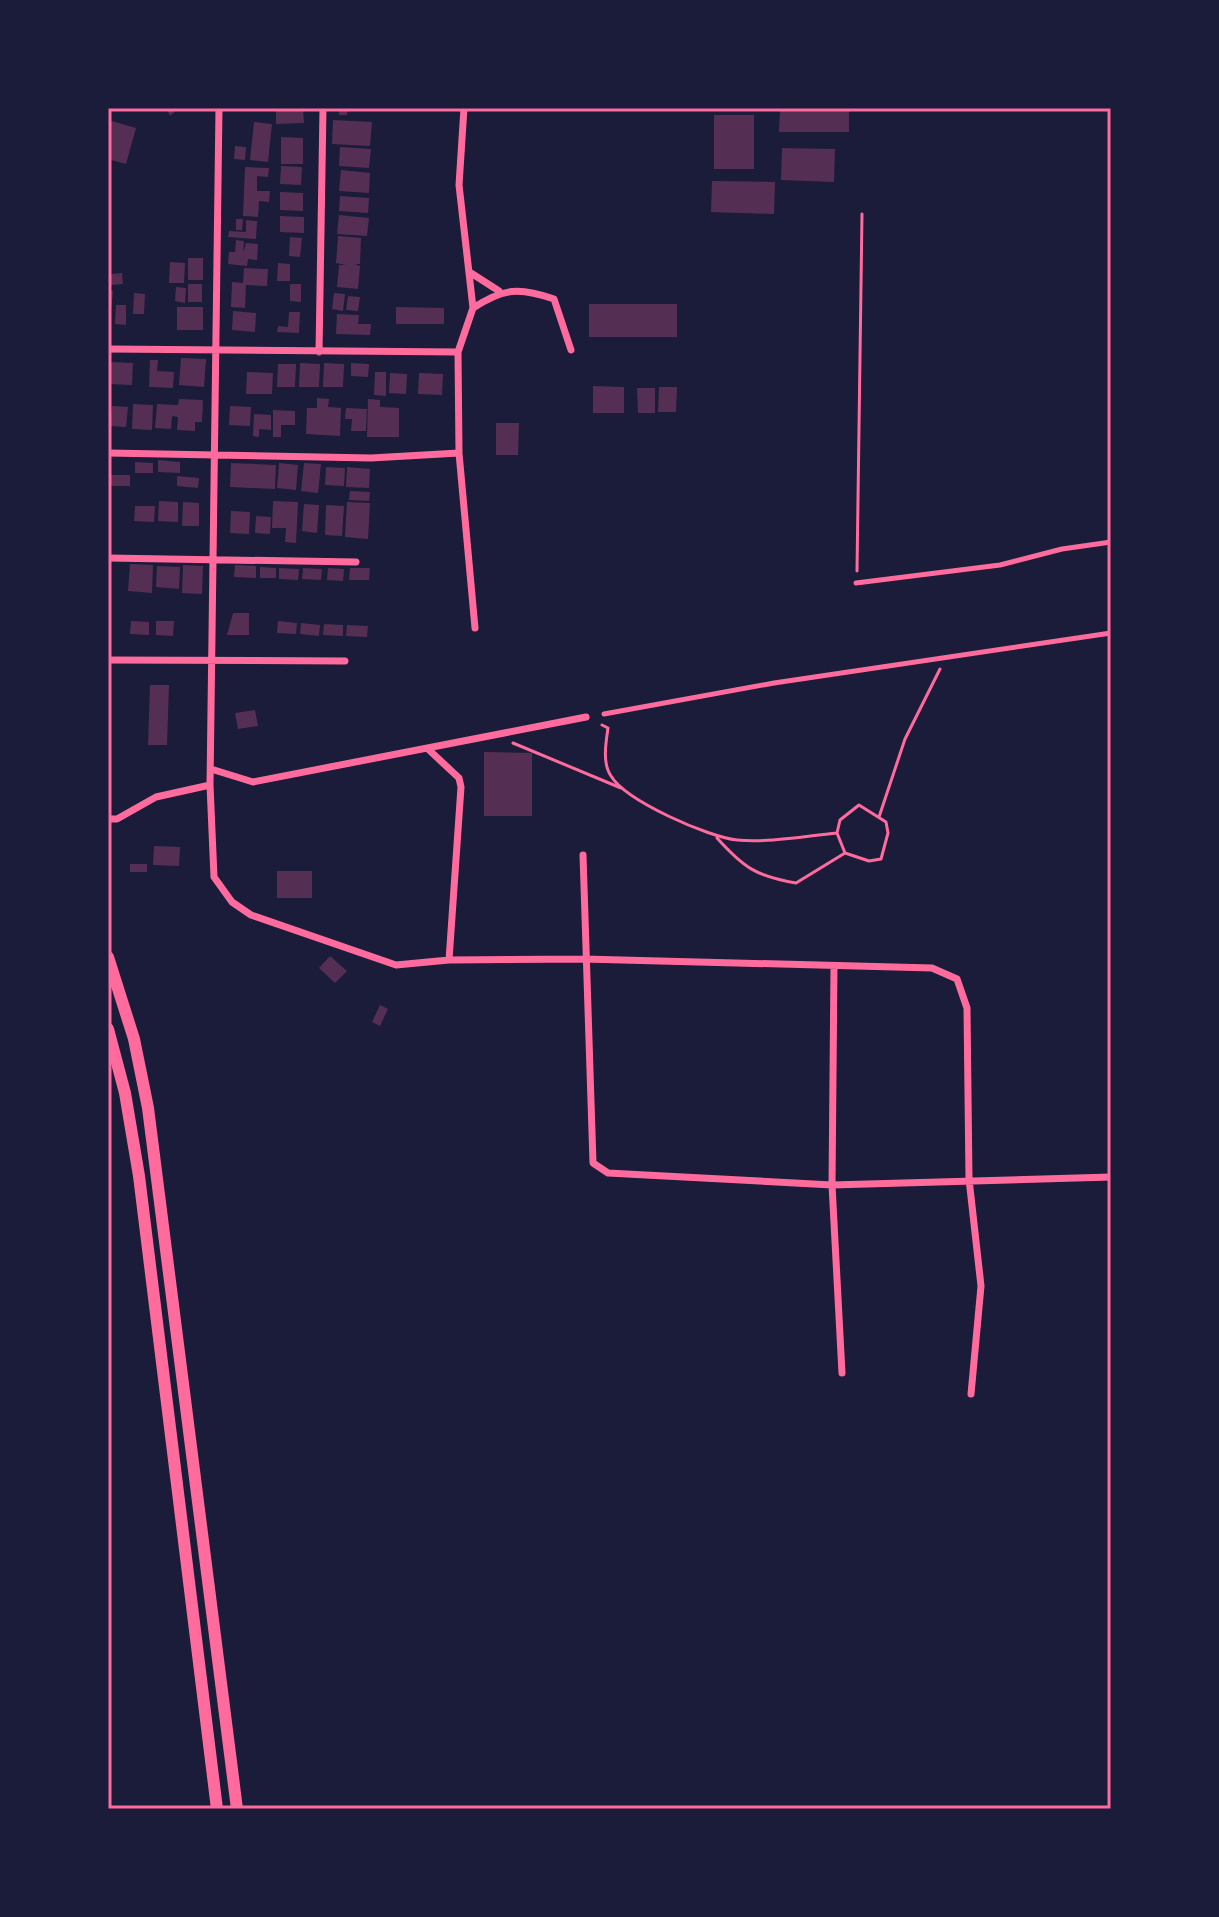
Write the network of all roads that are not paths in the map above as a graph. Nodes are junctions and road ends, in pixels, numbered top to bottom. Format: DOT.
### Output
graph roads {
  1 [pos="219,108"];
  2 [pos="323,108"];
  3 [pos="464,108"];
  4 [pos="471,273"];
  5 [pos="499,291"];
  6 [pos="473,308"];
  7 [pos="108,349"];
  8 [pos="571,350"];
  9 [pos="215,351"];
  10 [pos="319,352"];
  11 [pos="458,352"];
  12 [pos="108,453"];
  13 [pos="459,453"];
  14 [pos="213,456"];
  15 [pos="1111,542"];
  16 [pos="108,558"];
  17 [pos="213,560"];
  18 [pos="356,562"];
  19 [pos="856,583"];
  20 [pos="475,628"];
  21 [pos="1111,633"];
  22 [pos="108,660"];
  23 [pos="215,661"];
  24 [pos="345,661"];
  25 [pos="604,714"];
  26 [pos="586,717"];
  27 [pos="428,749"];
  28 [pos="211,769"];
  29 [pos="210,785"];
  30 [pos="108,819"];
  31 [pos="583,855"];
  32 [pos="108,957"];
  33 [pos="584,959"];
  34 [pos="449,960"];
  35 [pos="834,966"];
  36 [pos="108,1029"];
  37 [pos="1111,1177"];
  38 [pos="969,1179"];
  39 [pos="832,1185"];
  40 [pos="842,1373"];
  41 [pos="971,1394"];
  42 [pos="217,1809"];
  43 [pos="237,1809"];
  1 -- 9 [label="street"];
  2 -- 10 [label="street"];
  3 -- 4 [label="street"];
  4 -- 5 [label="street"];
  4 -- 6 [label="street"];
  5 -- 6 [label="street"];
  5 -- 8 [label="street"];
  6 -- 11 [label="street"];
  7 -- 9 [label="street"];
  9 -- 10 [label="street"];
  9 -- 14 [label="street"];
  10 -- 11 [label="street"];
  11 -- 13 [label="street"];
  12 -- 14 [label="street"];
  13 -- 14 [label="street"];
  13 -- 20 [label="street"];
  14 -- 17 [label="street"];
  15 -- 19 [label="street"];
  16 -- 17 [label="street"];
  17 -- 18 [label="street"];
  17 -- 23 [label="street"];
  21 -- 25 [label="street"];
  22 -- 23 [label="street"];
  23 -- 24 [label="street"];
  23 -- 28 [label="street"];
  26 -- 27 [label="street"];
  27 -- 28 [label="street"];
  27 -- 34 [label="street"];
  28 -- 29 [label="street"];
  29 -- 30 [label="street"];
  29 -- 34 [label="street"];
  31 -- 33 [label="street"];
  32 -- 43 [label="highway"];
  33 -- 34 [label="street"];
  33 -- 35 [label="street"];
  33 -- 39 [label="street"];
  35 -- 38 [label="street"];
  35 -- 39 [label="street"];
  36 -- 42 [label="highway"];
  37 -- 38 [label="street"];
  38 -- 39 [label="street"];
  38 -- 41 [label="street"];
  39 -- 40 [label="street"];
}
